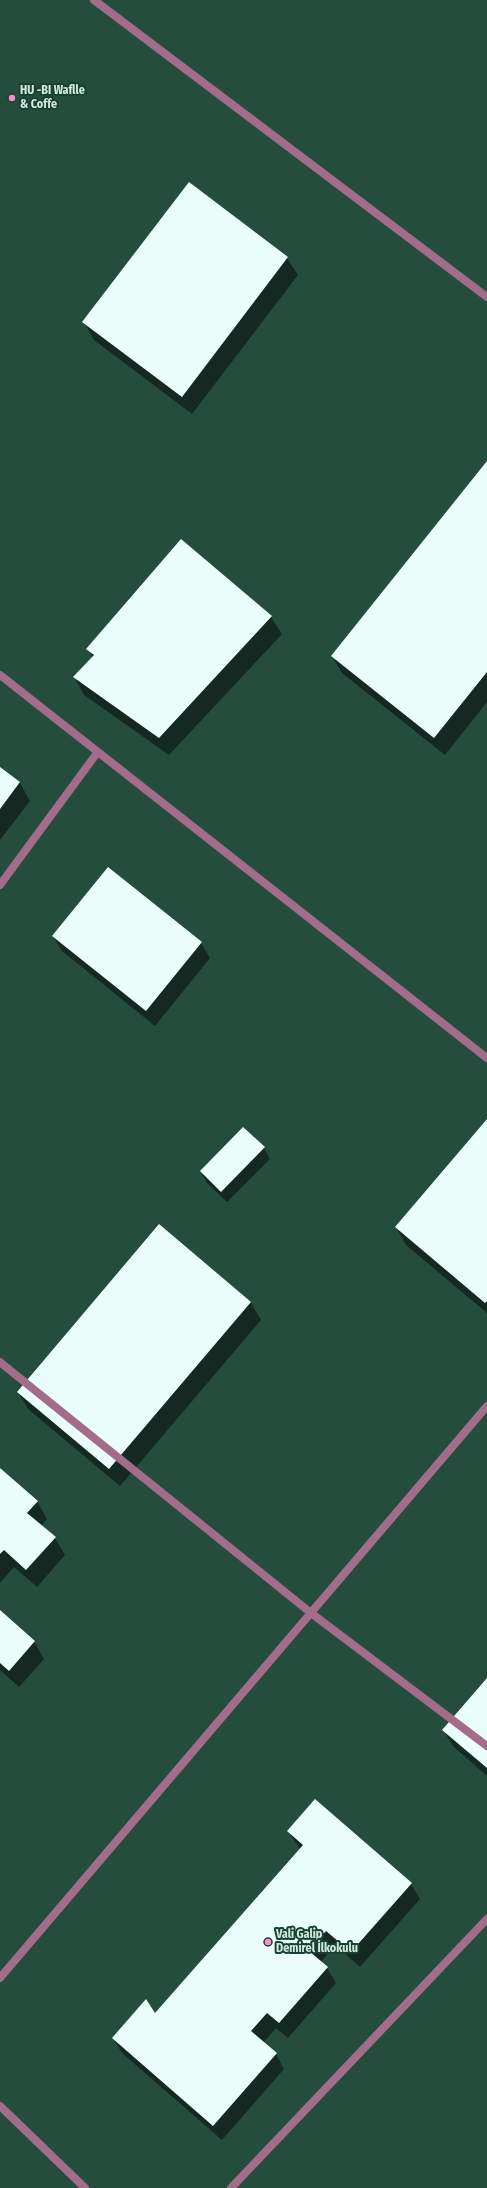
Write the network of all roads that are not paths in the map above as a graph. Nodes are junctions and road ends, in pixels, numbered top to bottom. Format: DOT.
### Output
graph roads {
  1 [pos="94,0"];
  2 [pos="487,297"];
  3 [pos="0,675"];
  4 [pos="97,753"];
  5 [pos="0,885"];
  6 [pos="487,1058"];
  7 [pos="0,1362"];
  8 [pos="487,1406"];
  9 [pos="311,1612"];
  10 [pos="487,1746"];
  11 [pos="487,1920"];
  12 [pos="0,1978"];
  13 [pos="0,2106"];
  14 [pos="85,2188"];
  15 [pos="231,2188"];
  1 -- 2 [label="street"];
  3 -- 4 [label="street"];
  4 -- 5 [label="street"];
  4 -- 6 [label="street"];
  7 -- 9 [label="street"];
  8 -- 9 [label="street"];
  9 -- 10 [label="street"];
  9 -- 12 [label="street"];
  11 -- 15 [label="street"];
  13 -- 14 [label="street"];
}
